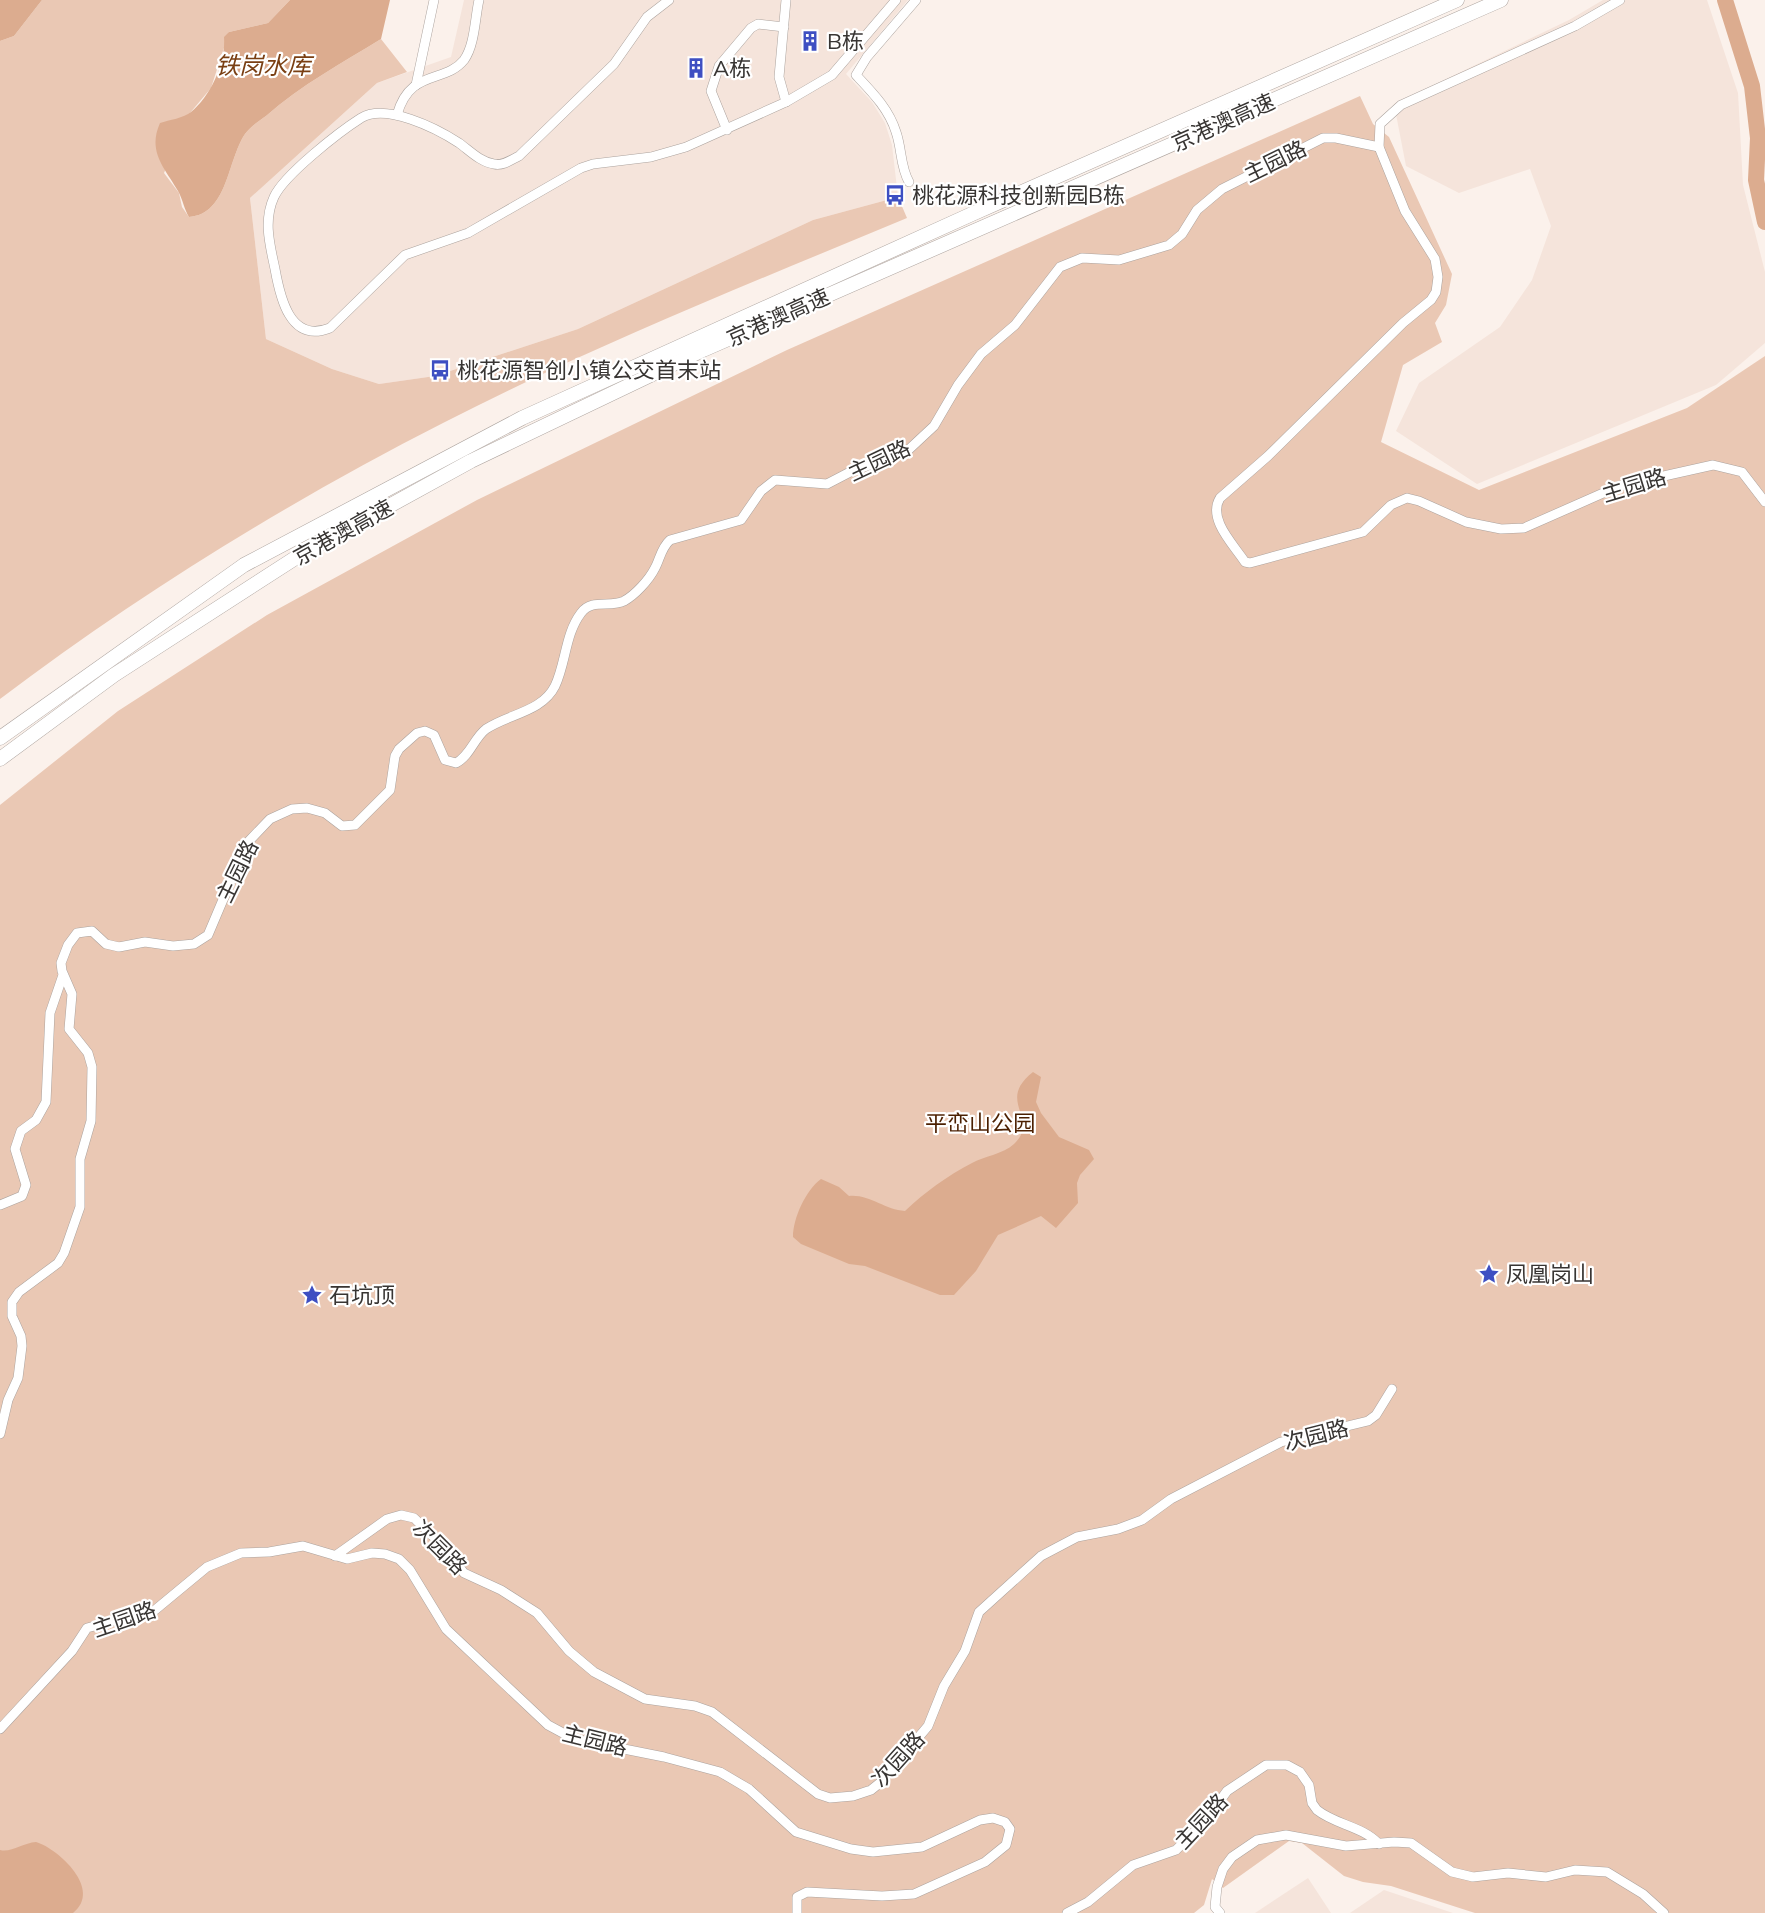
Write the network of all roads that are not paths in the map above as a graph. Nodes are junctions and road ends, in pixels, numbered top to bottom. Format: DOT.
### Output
graph roads {
  1 [pos="434,0"];
  2 [pos="479,0"];
  3 [pos="669,0"];
  4 [pos="786,0"];
  5 [pos="896,0"];
  6 [pos="916,0"];
  7 [pos="1457,0"];
  8 [pos="1501,0"];
  9 [pos="1620,0"];
  10 [pos="784,27"];
  11 [pos="416,85"];
  12 [pos="786,102"];
  13 [pos="397,115"];
  14 [pos="727,130"];
  15 [pos="1379,147"];
  16 [pos="909,182"];
  17 [pos="1765,502"];
  18 [pos="0,738"];
  19 [pos="0,759"];
  20 [pos="63,975"];
  21 [pos="0,1205"];
  22 [pos="1392,1389"];
  23 [pos="0,1434"];
  24 [pos="335,1556"];
  25 [pos="0,1729"];
  26 [pos="1379,1844"];
  27 [pos="1218,1910"];
  28 [pos="797,1913"];
  29 [pos="1067,1913"];
  30 [pos="1664,1913"];
  1 -- 11 [label="street"];
  2 -- 11 [label="street"];
  3 -- 13 [label="street"];
  4 -- 10 [label="street"];
  5 -- 12 [label="street"];
  6 -- 16 [label="street"];
  7 -- 18 [label="highway, 京港澳高速"];
  8 -- 19 [label="highway, 京港澳高速"];
  9 -- 15 [label="street"];
  10 -- 12 [label="street"];
  10 -- 14 [label="street"];
  11 -- 13 [label="street"];
  12 -- 14 [label="street"];
  13 -- 14 [label="street"];
  15 -- 17 [label="street, 主园路"];
  15 -- 20 [label="street, 主园路"];
  20 -- 21 [label="street"];
  20 -- 23 [label="street, 主园路"];
  22 -- 24 [label="street, 次园路"];
  24 -- 25 [label="street, 主园路"];
  24 -- 28 [label="street, 主园路"];
  26 -- 27 [label="street, 主园路"];
  26 -- 29 [label="street, 主园路"];
  26 -- 30 [label="street, 主园路"];
}
